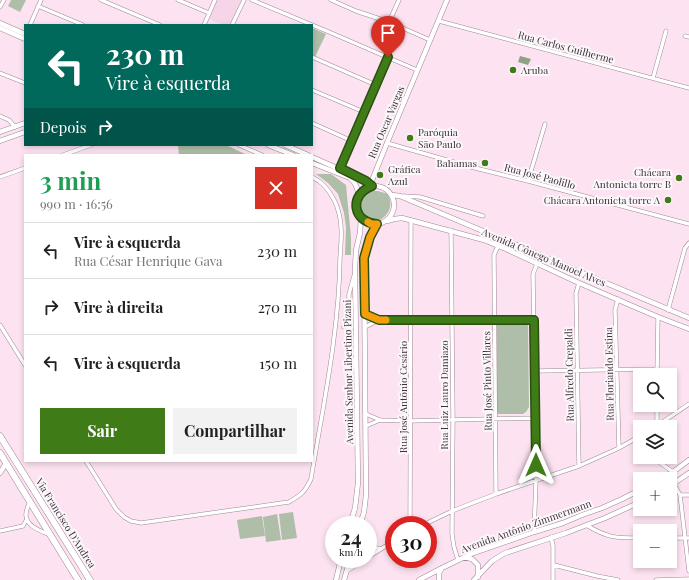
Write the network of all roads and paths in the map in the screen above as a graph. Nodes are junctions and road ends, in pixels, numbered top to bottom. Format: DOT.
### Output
graph roads {
  1 [pos="4,0"];
  2 [pos="41,0"];
  3 [pos="101,0"];
  4 [pos="178,0"];
  5 [pos="215,0"];
  6 [pos="244,0"];
  7 [pos="252,0"];
  8 [pos="331,0"];
  9 [pos="399,0"];
  10 [pos="448,0"];
  11 [pos="0,6"];
  12 [pos="38,6"];
  13 [pos="209,13"];
  14 [pos="439,21"];
  15 [pos="389,22"];
  16 [pos="0,23"];
  17 [pos="30,24"];
  18 [pos="81,24"];
  19 [pos="158,24"];
  20 [pos="204,24"];
  21 [pos="233,24"];
  22 [pos="310,24"];
  23 [pos="313,25"];
  24 [pos="0,28"];
  25 [pos="666,31"];
  26 [pos="24,36"];
  27 [pos="24,37"];
  28 [pos="430,40"];
  29 [pos="313,57"];
  30 [pos="388,57"];
  31 [pos="417,70"];
  32 [pos="0,73"];
  33 [pos="653,78"];
  34 [pos="24,84"];
  35 [pos="376,85"];
  36 [pos="689,88"];
  37 [pos="313,90"];
  38 [pos="364,112"];
  39 [pos="0,116"];
  40 [pos="24,123"];
  41 [pos="313,123"];
  42 [pos="544,124"];
  43 [pos="14,127"];
  44 [pos="0,132"];
  45 [pos="24,132"];
  46 [pos="0,141"];
  47 [pos="352,141"];
  48 [pos="386,143"];
  49 [pos="88,146"];
  50 [pos="241,146"];
  51 [pos="270,146"];
  52 [pos="287,146"];
  53 [pos="66,154"];
  54 [pos="260,154"];
  55 [pos="290,154"];
  56 [pos="306,154"];
  57 [pos="313,157"];
  58 [pos="313,163"];
  59 [pos="24,168"];
  60 [pos="340,168"];
  61 [pos="0,177"];
  62 [pos="313,178"];
  63 [pos="528,181"];
  64 [pos="372,186"];
  65 [pos="359,195"];
  66 [pos="392,195"];
  67 [pos="400,196"];
  68 [pos="483,216"];
  69 [pos="361,218"];
  70 [pos="410,220"];
  71 [pos="387,221"];
  72 [pos="377,224"];
  73 [pos="689,224"];
  74 [pos="451,230"];
  75 [pos="689,243"];
  76 [pos="498,246"];
  77 [pos="537,264"];
  78 [pos="356,269"];
  79 [pos="579,283"];
  80 [pos="618,299"];
  81 [pos="668,310"];
  82 [pos="365,314"];
  83 [pos="658,317"];
  84 [pos="689,317"];
  85 [pos="337,319"];
  86 [pos="342,319"];
  87 [pos="379,320"];
  88 [pos="411,320"];
  89 [pos="452,320"];
  90 [pos="494,320"];
  91 [pos="534,320"];
  92 [pos="0,325"];
  93 [pos="336,326"];
  94 [pos="365,326"];
  95 [pos="342,327"];
  96 [pos="689,329"];
  97 [pos="24,363"];
  98 [pos="657,368"];
  99 [pos="617,369"];
  100 [pos="633,369"];
  101 [pos="576,370"];
  102 [pos="357,371"];
  103 [pos="535,371"];
  104 [pos="689,404"];
  105 [pos="366,414"];
  106 [pos="535,418"];
  107 [pos="453,419"];
  108 [pos="495,419"];
  109 [pos="380,420"];
  110 [pos="666,420"];
  111 [pos="410,421"];
  112 [pos="366,426"];
  113 [pos="0,436"];
  114 [pos="633,440"];
  115 [pos="619,448"];
  116 [pos="0,454"];
  117 [pos="689,460"];
  118 [pos="87,462"];
  119 [pos="6,463"];
  120 [pos="662,464"];
  121 [pos="579,466"];
  122 [pos="673,472"];
  123 [pos="689,473"];
  124 [pos="0,474"];
  125 [pos="536,481"];
  126 [pos="677,481"];
  127 [pos="677,491"];
  128 [pos="496,494"];
  129 [pos="633,494"];
  130 [pos="680,495"];
  131 [pos="689,495"];
  132 [pos="30,502"];
  133 [pos="633,505"];
  134 [pos="452,511"];
  135 [pos="353,516"];
  136 [pos="363,516"];
  137 [pos="410,516"];
  138 [pos="437,518"];
  139 [pos="26,519"];
  140 [pos="586,525"];
  141 [pos="0,531"];
  142 [pos="534,532"];
  143 [pos="50,536"];
  144 [pos="551,537"];
  145 [pos="633,538"];
  146 [pos="687,538"];
  147 [pos="385,547"];
  148 [pos="377,548"];
  149 [pos="381,549"];
  150 [pos="377,551"];
  151 [pos="464,557"];
  152 [pos="458,560"];
  153 [pos="554,565"];
  154 [pos="339,568"];
  155 [pos="348,568"];
  156 [pos="353,568"];
  157 [pos="442,568"];
  158 [pos="689,571"];
  159 [pos="347,572"];
  160 [pos="478,578"];
  161 [pos="689,579"];
  162 [pos="78,580"];
  163 [pos="90,580"];
  164 [pos="336,580"];
  165 [pos="344,580"];
  166 [pos="420,580"];
  167 [pos="439,580"];
  168 [pos="474,580"];
  169 [pos="554,580"];
  170 [pos="618,580"];
  171 [pos="656,580"];
  1 -- 11 [label="street"];
  2 -- 12 [label="street"];
  3 -- 19 [label="street"];
  4 -- 13 [label="street"];
  5 -- 13 [label="street"];
  6 -- 21 [label="street"];
  7 -- 22 [label="street"];
  8 -- 15 [label="street"];
  9 -- 15 [label="street"];
  10 -- 14 [label="street, Rua Oscar Vargas"];
  12 -- 17 [label="street"];
  12 -- 18 [label="street"];
  13 -- 20 [label="street"];
  14 -- 28 [label="street, Rua Oscar Vargas"];
  14 -- 33 [label="street, Rua Carlos Guilherme"];
  15 -- 28 [label="street"];
  16 -- 26 [label="street"];
  23 -- 30 [label="street"];
  24 -- 27 [label="street"];
  25 -- 33 [label="street"];
  28 -- 31 [label="street, Rua Oscar Vargas"];
  29 -- 35 [label="street"];
  30 -- 31 [label="street"];
  30 -- 35 [label="street"];
  31 -- 48 [label="street, Rua Oscar Vargas"];
  32 -- 34 [label="street"];
  33 -- 36 [label="street, Rua Carlos Guilherme"];
  35 -- 38 [label="street"];
  37 -- 38 [label="street"];
  38 -- 47 [label="street"];
  39 -- 43 [label="street"];
  40 -- 43 [label="street"];
  41 -- 47 [label="street"];
  42 -- 63 [label="street"];
  43 -- 44 [label="street"];
  45 -- 46 [label="street"];
  47 -- 60 [label="street"];
  48 -- 63 [label="street, Rua José Paolillo"];
  48 -- 64 [label="street, Rua Oscar Vargas"];
  49 -- 53 [label="street"];
  50 -- 54 [label="street"];
  51 -- 55 [label="street"];
  52 -- 56 [label="street"];
  57 -- 60 [label="street"];
  58 -- 65 [label="street"];
  59 -- 61 [label="street"];
  60 -- 64 [label="street"];
  62 -- 85 [label="street"];
  63 -- 73 [label="street, Rua José Paolillo"];
  64 -- 65 [label="street"];
  64 -- 66 [label="street"];
  65 -- 69 [label="street"];
  66 -- 67 [label="street, Avenida Cônego Manoel Alves"];
  66 -- 71 [label="street"];
  67 -- 68 [label="street"];
  67 -- 81 [label="street, Avenida Cônego Manoel Alves"];
  69 -- 72 [label="street"];
  69 -- 78 [label="street, Avenida Senhor Libertino Pizani"];
  70 -- 71 [label="street, Avenida Cônego Manoel Alves"];
  70 -- 74 [label="street, Avenida Cônego Manoel Alves"];
  70 -- 88 [label="street, Rua José Antônio Cesário"];
  71 -- 72 [label="street"];
  72 -- 82 [label="street, Avenida Senhor Libertino Pizani"];
  74 -- 76 [label="street, Avenida Cônego Manoel Alves"];
  74 -- 89 [label="street, Rua Luiz Lauro Damiazo"];
  75 -- 81 [label="street"];
  76 -- 77 [label="street, Avenida Cônego Manoel Alves"];
  76 -- 90 [label="street, Rua José Pinto Villares"];
  77 -- 79 [label="street, Avenida Cônego Manoel Alves"];
  77 -- 91 [label="street"];
  78 -- 102 [label="street, Avenida Senhor Libertino Pizani"];
  78 -- 102 [label="street"];
  79 -- 80 [label="street, Avenida Cônego Manoel Alves"];
  79 -- 101 [label="street, Rua Alfredo Crepaldi"];
  80 -- 83 [label="street, Avenida Cônego Manoel Alves"];
  80 -- 99 [label="street, Rua Floriando Estina"];
  81 -- 84 [label="street, Avenida Cônego Manoel Alves"];
  82 -- 87 [label="street"];
  82 -- 94 [label="street, Avenida Senhor Libertino Pizani"];
  83 -- 96 [label="street, Avenida Cônego Manoel Alves"];
  83 -- 98 [label="street"];
  85 -- 86 [label="street"];
  85 -- 93 [label="street"];
  87 -- 88 [label="street"];
  87 -- 94 [label="street"];
  88 -- 89 [label="street"];
  88 -- 111 [label="street, Rua José Antônio Cesário"];
  89 -- 90 [label="street"];
  89 -- 107 [label="street, Rua Luiz Lauro Damiazo"];
  90 -- 91 [label="street"];
  90 -- 108 [label="street, Rua José Pinto Villares"];
  91 -- 103 [label="street"];
  92 -- 97 [label="street"];
  93 -- 95 [label="street"];
  93 -- 118 [label="street"];
  94 -- 105 [label="street, Avenida Senhor Libertino Pizani"];
  99 -- 100 [label="street"];
  99 -- 101 [label="street"];
  99 -- 115 [label="street, Rua Floriando Estina"];
  101 -- 103 [label="street"];
  101 -- 121 [label="street, Rua Alfredo Crepaldi"];
  102 -- 135 [label="street, Avenida Senhor Libertino Pizani"];
  103 -- 106 [label="street"];
  104 -- 110 [label="street"];
  105 -- 109 [label="street"];
  105 -- 112 [label="street, Avenida Senhor Libertino Pizani"];
  106 -- 108 [label="street"];
  106 -- 125 [label="street"];
  107 -- 108 [label="street"];
  107 -- 111 [label="street"];
  107 -- 134 [label="street, Rua Luiz Lauro Damiazo"];
  108 -- 128 [label="street, Rua José Pinto Villares"];
  109 -- 111 [label="street"];
  109 -- 112 [label="street"];
  111 -- 137 [label="street, Rua José Antônio Cesário"];
  112 -- 136 [label="street, Avenida Senhor Libertino Pizani"];
  113 -- 163 [label="highway, Via Francisco D'Andrea"];
  114 -- 115 [label="street"];
  115 -- 121 [label="street"];
  116 -- 119 [label="highway, Via Francisco D'Andrea"];
  117 -- 122 [label="street"];
  119 -- 124 [label="street"];
  119 -- 132 [label="highway, Via Francisco D'Andrea"];
  120 -- 122 [label="street"];
  121 -- 125 [label="street"];
  123 -- 126 [label="street"];
  125 -- 128 [label="street"];
  125 -- 142 [label="street"];
  127 -- 130 [label="street"];
  128 -- 134 [label="street"];
  129 -- 142 [label="street, Avenida Antônio Zimmermann"];
  130 -- 131 [label="street"];
  130 -- 146 [label="street"];
  132 -- 139 [label="street"];
  132 -- 143 [label="highway, Via Francisco D'Andrea"];
  133 -- 140 [label="street, Avenida Antônio Zimmermann"];
  134 -- 138 [label="street"];
  134 -- 152 [label="street, Rua Luiz Lauro Damiazo"];
  139 -- 141 [label="street"];
  139 -- 143 [label="street"];
  140 -- 144 [label="street, Avenida Antônio Zimmermann"];
  140 -- 145 [label="street"];
  142 -- 151 [label="street, Avenida Antônio Zimmermann"];
  143 -- 162 [label="highway, Via Francisco D'Andrea"];
  144 -- 153 [label="street"];
  144 -- 160 [label="street, Avenida Antônio Zimmermann"];
  146 -- 158 [label="street"];
  147 -- 149 [label="street"];
  148 -- 149 [label="street"];
  149 -- 150 [label="street"];
  151 -- 152 [label="street, Avenida Antônio Zimmermann"];
  151 -- 160 [label="street"];
  152 -- 157 [label="street, Avenida Antônio Zimmermann"];
  153 -- 169 [label="street"];
  153 -- 170 [label="street"];
  154 -- 164 [label="street"];
  155 -- 159 [label="street"];
  156 -- 159 [label="street"];
  157 -- 166 [label="street, Avenida Antônio Zimmermann"];
  157 -- 167 [label="street"];
  159 -- 165 [label="street"];
  160 -- 168 [label="street, Avenida Antônio Zimmermann"];
  161 -- 171 [label="street"];
}
